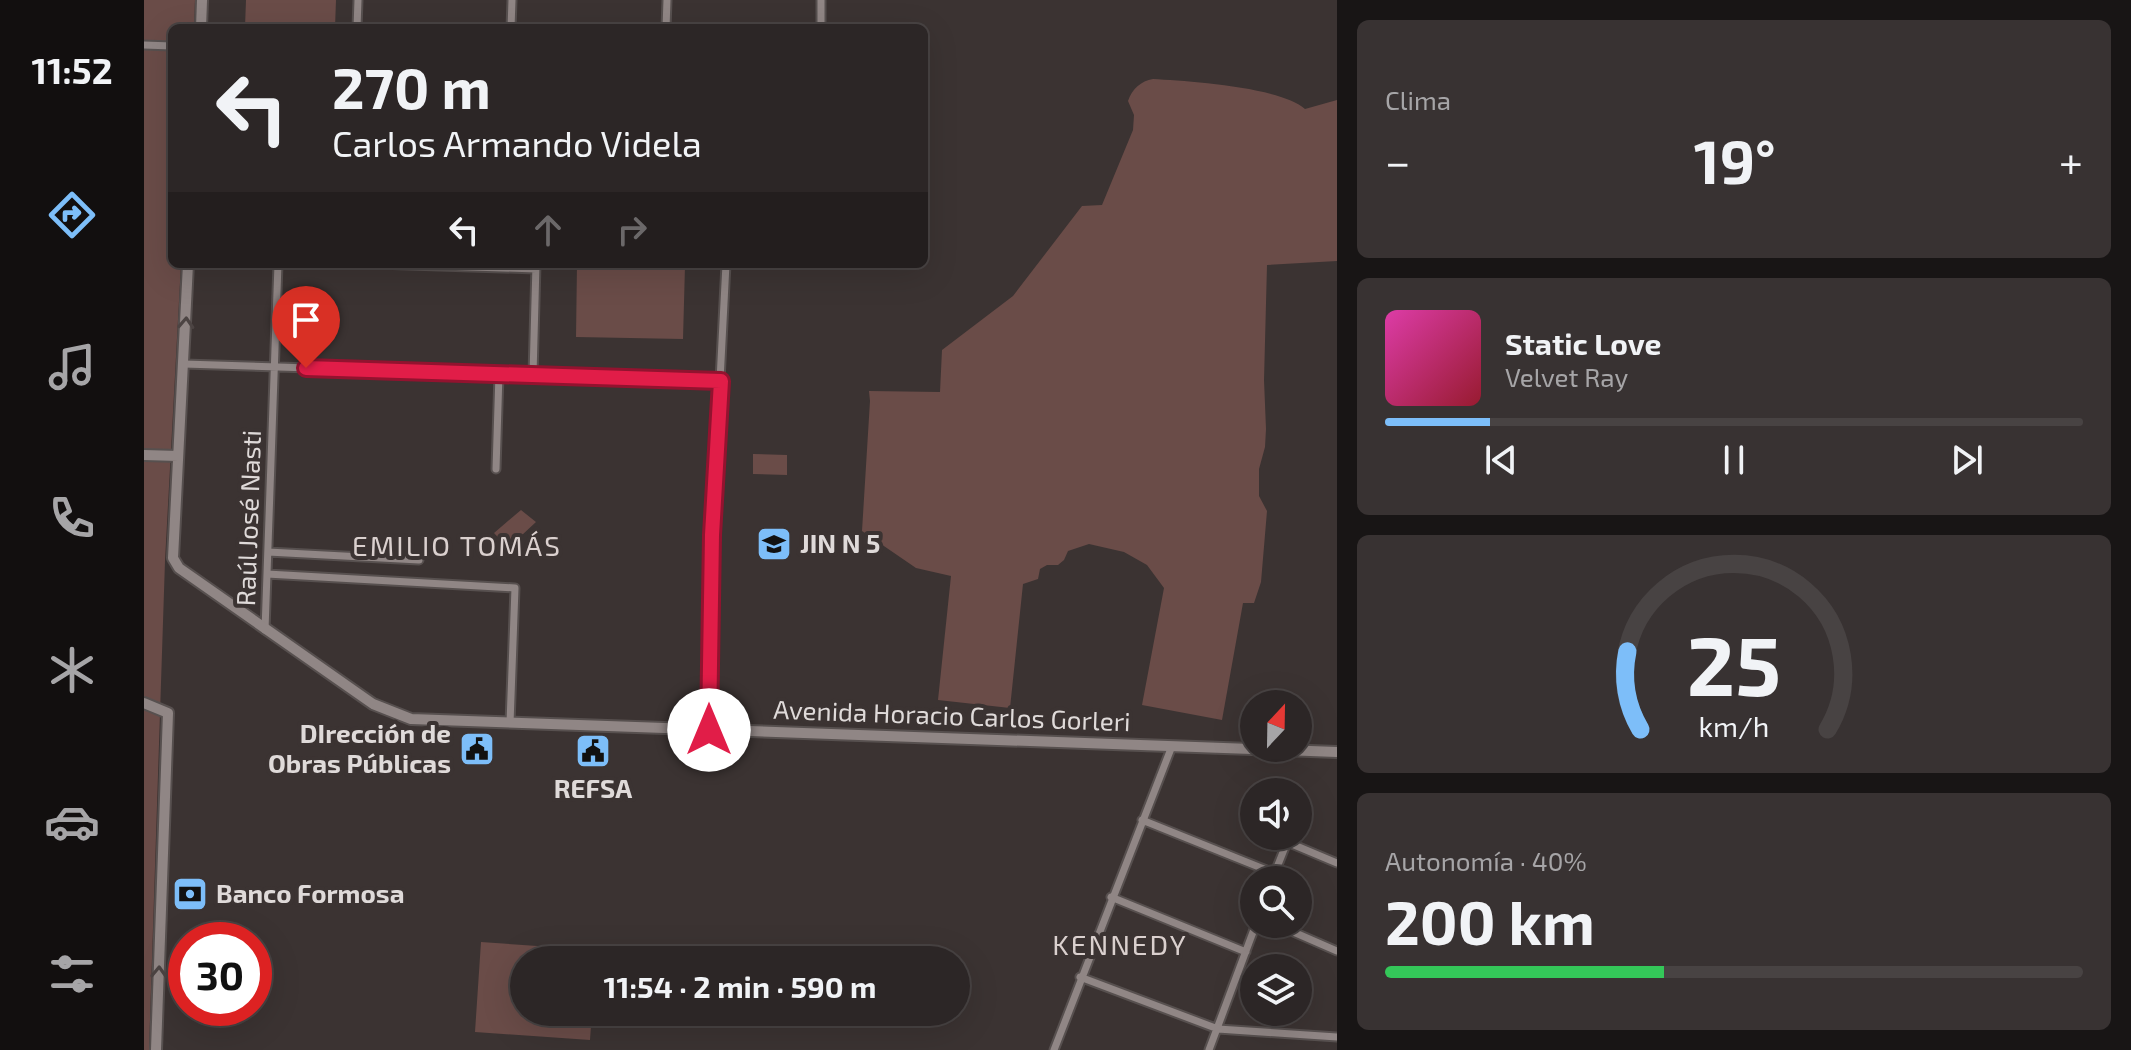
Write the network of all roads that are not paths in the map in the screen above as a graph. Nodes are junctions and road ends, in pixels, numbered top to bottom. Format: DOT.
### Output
graph roads {
  1 [pos="202,0"];
  2 [pos="358,0"];
  3 [pos="512,0"];
  4 [pos="667,0"];
  5 [pos="821,0"];
  6 [pos="201,24"];
  7 [pos="357,24"];
  8 [pos="511,24"];
  9 [pos="666,24"];
  10 [pos="821,24"];
  11 [pos="144,45"];
  12 [pos="168,46"];
  13 [pos="188,268"];
  14 [pos="278,268"];
  15 [pos="536,268"];
  16 [pos="726,268"];
  17 [pos="184,364"];
  18 [pos="274,367"];
  19 [pos="499,374"];
  20 [pos="533,375"];
  21 [pos="721,381"];
  22 [pos="144,455"];
  23 [pos="178,456"];
  24 [pos="496,469"];
  25 [pos="268,552"];
  26 [pos="419,560"];
  27 [pos="267,574"];
  28 [pos="265,630"];
  29 [pos="144,703"];
  30 [pos="510,723"];
  31 [pos="709,730"];
  32 [pos="1172,746"];
  33 [pos="1337,752"];
  34 [pos="1142,820"];
  35 [pos="1337,863"];
  36 [pos="1250,866"];
  37 [pos="1277,866"];
  38 [pos="1111,897"];
  39 [pos="1251,938"];
  40 [pos="1307,938"];
  41 [pos="1337,951"];
  42 [pos="1246,952"];
  43 [pos="1080,977"];
  44 [pos="1218,1029"];
  45 [pos="1337,1037"];
  46 [pos="156,1050"];
  47 [pos="1054,1050"];
  48 [pos="1209,1050"];
  1 -- 6 [label="main road"];
  2 -- 7 [label="street"];
  3 -- 8 [label="street"];
  4 -- 9 [label="street"];
  5 -- 10 [label="street"];
  11 -- 12 [label="street"];
  17 -- 13 [label="main road, one-way"];
  14 -- 18 [label="street, Raúl José Nasti"];
  15 -- 20 [label="street"];
  16 -- 21 [label="street"];
  17 -- 18 [label="street"];
  17 -- 23 [label="main road"];
  18 -- 19 [label="street"];
  18 -- 25 [label="street, Raúl José Nasti"];
  19 -- 20 [label="street"];
  19 -- 24 [label="street"];
  20 -- 21 [label="street"];
  21 -- 31 [label="street"];
  22 -- 23 [label="main road"];
  23 -- 28 [label="main road, Avenida Horacio Carlos Gorleri"];
  25 -- 26 [label="street"];
  25 -- 27 [label="street, Raúl José Nasti"];
  27 -- 28 [label="street, Raúl José Nasti"];
  27 -- 30 [label="street"];
  28 -- 30 [label="main road, Avenida Horacio Carlos Gorleri"];
  46 -- 29 [label="main road, one-way"];
  30 -- 31 [label="main road, Avenida Horacio Carlos Gorleri"];
  31 -- 32 [label="main road, Avenida Horacio Carlos Gorleri"];
  32 -- 33 [label="main road, Avenida Horacio Carlos Gorleri"];
  32 -- 34 [label="street"];
  34 -- 36 [label="street"];
  34 -- 38 [label="street"];
  35 -- 37 [label="street"];
  38 -- 42 [label="street"];
  38 -- 43 [label="street"];
  39 -- 42 [label="street"];
  40 -- 41 [label="street"];
  42 -- 44 [label="street"];
  43 -- 44 [label="street"];
  43 -- 47 [label="street"];
  44 -- 45 [label="street"];
  44 -- 48 [label="street"];
}
